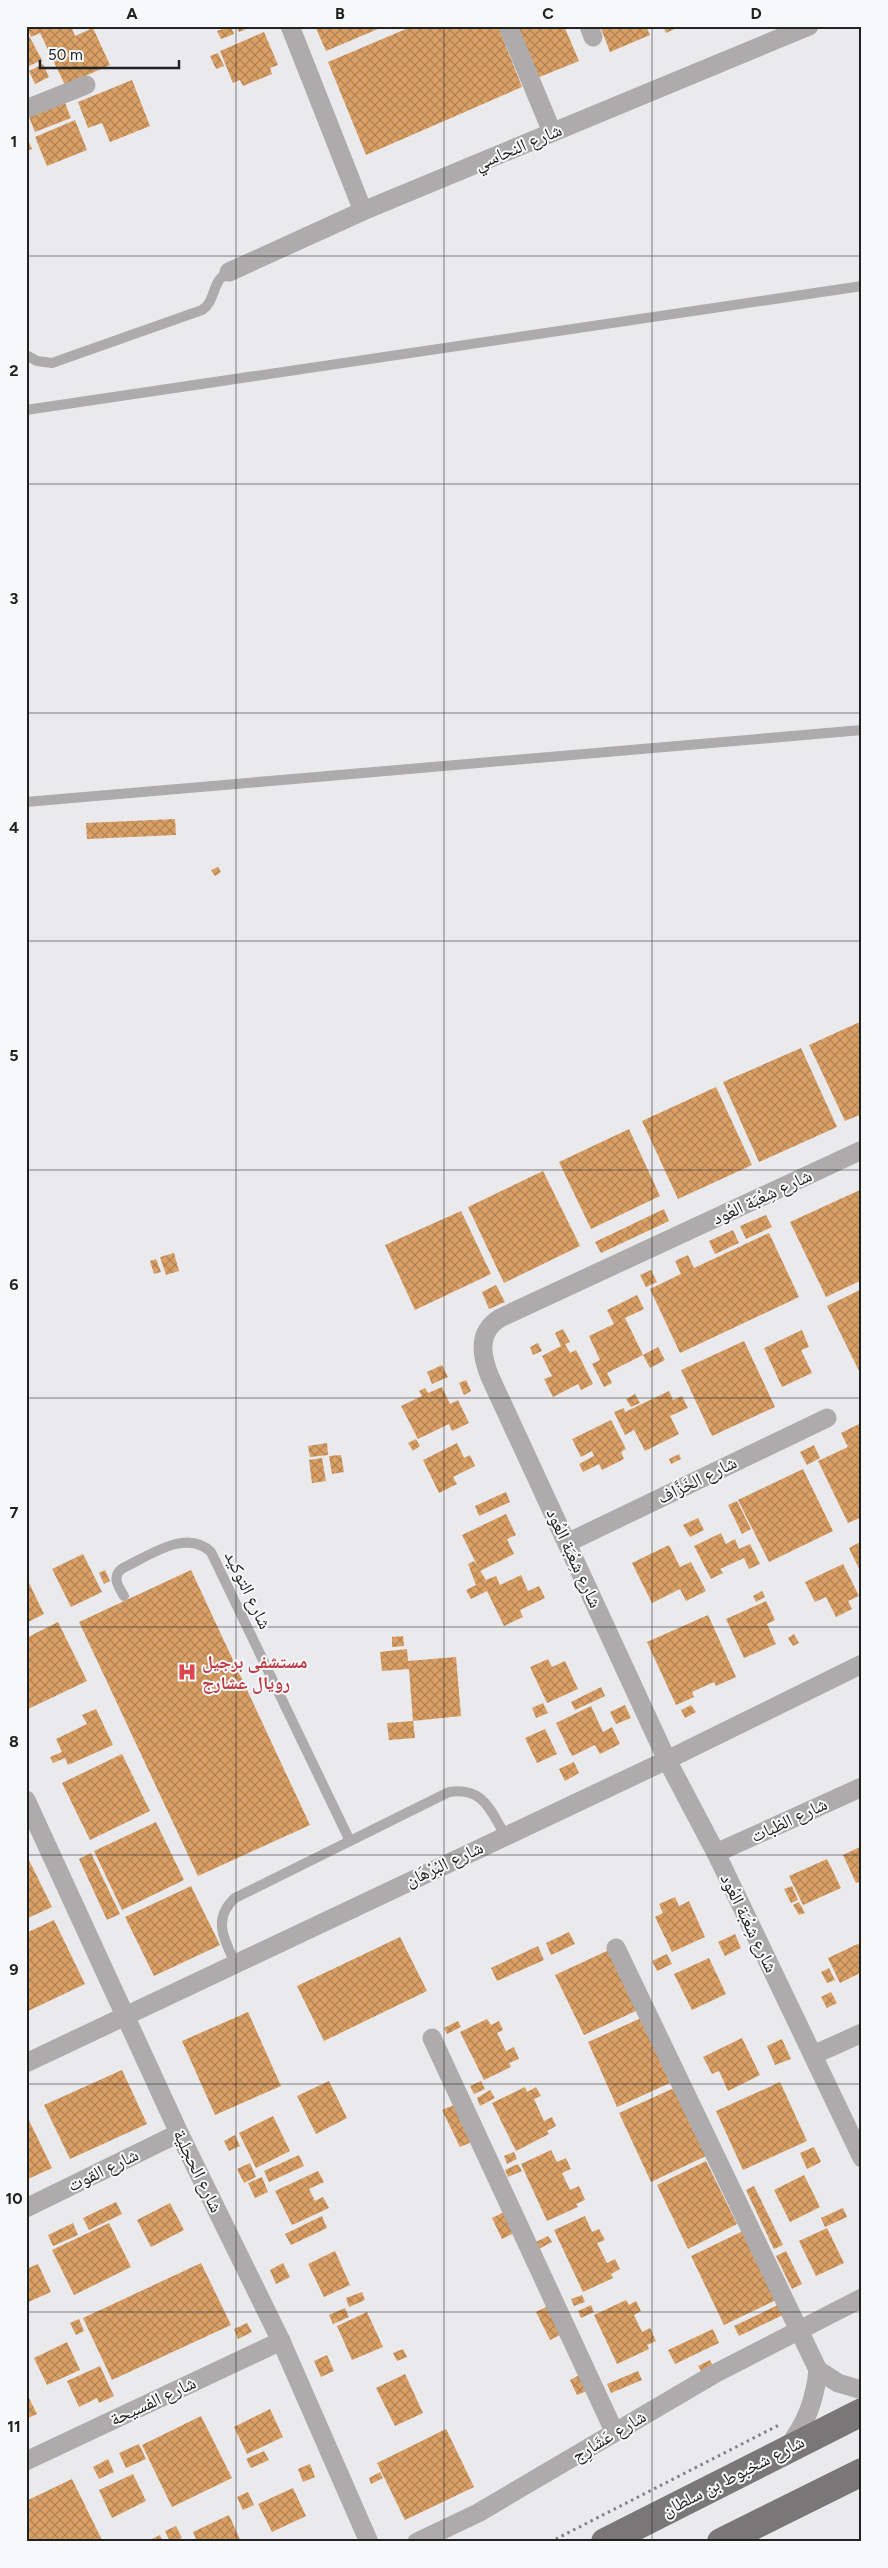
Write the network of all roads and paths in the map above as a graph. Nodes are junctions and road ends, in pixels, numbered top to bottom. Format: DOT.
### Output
graph roads {
  1 [pos="290,26"];
  2 [pos="508,26"];
  3 [pos="809,26"];
  4 [pos="86,85"];
  5 [pos="26,108"];
  6 [pos="552,132"];
  7 [pos="363,211"];
  8 [pos="228,272"];
  9 [pos="862,286"];
  10 [pos="26,354"];
  11 [pos="26,410"];
  12 [pos="862,730"];
  13 [pos="26,802"];
  14 [pos="862,1150"];
  15 [pos="827,1418"];
  16 [pos="567,1542"];
  17 [pos="124,1596"];
  18 [pos="862,1664"];
  19 [pos="667,1760"];
  20 [pos="862,1787"];
  21 [pos="26,1800"];
  22 [pos="505,1835"];
  23 [pos="350,1841"];
  24 [pos="716,1854"];
  25 [pos="616,1948"];
  26 [pos="235,1963"];
  27 [pos="126,2017"];
  28 [pos="862,2033"];
  29 [pos="432,2038"];
  30 [pos="813,2055"];
  31 [pos="26,2063"];
  32 [pos="179,2133"];
  33 [pos="862,2158"];
  34 [pos="26,2208"];
  35 [pos="862,2298"];
  36 [pos="801,2329"];
  37 [pos="281,2341"];
  38 [pos="818,2370"];
  39 [pos="862,2390"];
  40 [pos="810,2409"];
  41 [pos="862,2412"];
  42 [pos="614,2431"];
  43 [pos="785,2449"];
  44 [pos="26,2460"];
  45 [pos="862,2472"];
  46 [pos="764,2520"];
  47 [pos="369,2542"];
  48 [pos="417,2542"];
  49 [pos="550,2542"];
  50 [pos="605,2542"];
  51 [pos="721,2542"];
  52 [pos="742,2542"];
  1 -- 7 [label="street"];
  2 -- 6 [label="street"];
  3 -- 6 [label="street, شارع النحاسي"];
  4 -- 5 [label="street"];
  6 -- 7 [label="street, شارع النحاسي"];
  7 -- 8 [label="street, شارع النحاسي"];
  8 -- 10 [label="lane"];
  9 -- 11 [label="lane"];
  12 -- 13 [label="lane"];
  14 -- 16 [label="street, شارع شِعْبَة العُود"];
  15 -- 16 [label="street, شارع الخَزَّاف"];
  16 -- 19 [label="street, شارع شِعْبَة العُود"];
  17 -- 23 [label="lane, شارع التوكيد"];
  18 -- 19 [label="street, شارع البُرْهَان"];
  19 -- 22 [label="street, شارع البُرْهَان"];
  19 -- 24 [label="street, شارع شِعْبَة العُود"];
  20 -- 24 [label="street, شارع الظبات"];
  21 -- 27 [label="street, شارع الحجلية"];
  22 -- 23 [label="lane"];
  22 -- 26 [label="street, شارع البُرْهَان"];
  23 -- 26 [label="lane"];
  24 -- 30 [label="street, شارع شِعْبَة العُود"];
  25 -- 36 [label="street"];
  26 -- 27 [label="street, شارع البُرْهَان"];
  27 -- 31 [label="street, شارع البُرْهَان"];
  27 -- 32 [label="street, شارع الحجلية"];
  28 -- 30 [label="street"];
  29 -- 42 [label="street"];
  30 -- 33 [label="street, شارع شِعْبَة العُود"];
  32 -- 34 [label="street, شارع القوت"];
  32 -- 37 [label="street, شارع الحجلية"];
  35 -- 36 [label="street, شارع عَشَارِج"];
  36 -- 38 [label="street"];
  36 -- 42 [label="street, شارع عَشَارِج"];
  37 -- 44 [label="street, شارع الفسيحة"];
  37 -- 47 [label="street, شارع الحجلية"];
  38 -- 39 [label="street"];
  38 -- 40 [label="street"];
  40 -- 43 [label="street"];
  40 -- 49 [label="path"];
  41 -- 43 [label="main road, شارع شخبوط بن سلطان"];
  42 -- 48 [label="street, شارع عَشَارِج"];
  43 -- 50 [label="main road, شارع شخبوط بن سلطان"];
  45 -- 46 [label="main road"];
  46 -- 51 [label="main road"];
  46 -- 52 [label="street"];
}
